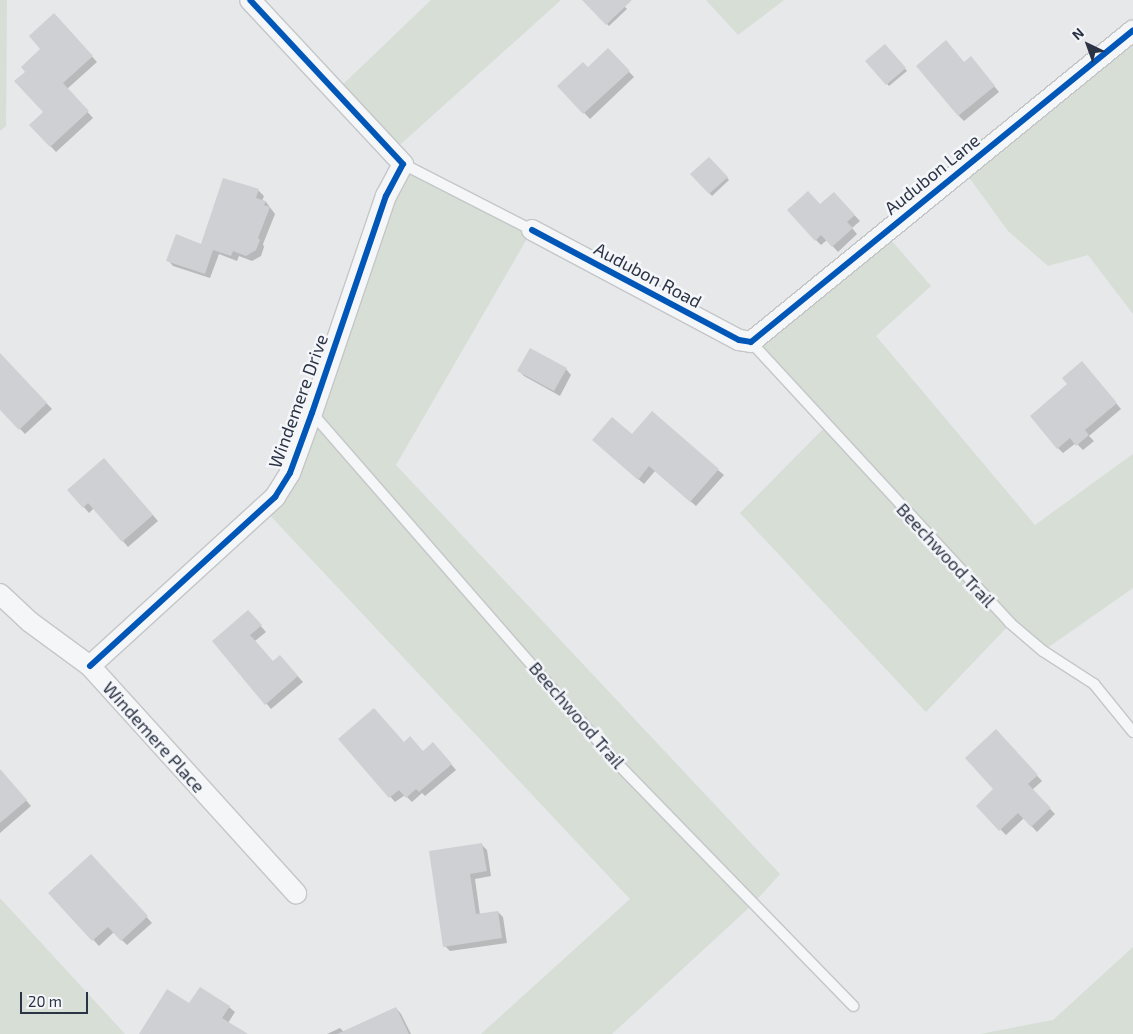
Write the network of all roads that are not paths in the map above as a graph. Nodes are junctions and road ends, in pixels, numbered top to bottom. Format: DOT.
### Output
graph roads {
  1 [pos="250,0"];
  2 [pos="1133,30"];
  3 [pos="403,164"];
  4 [pos="532,230"];
  5 [pos="751,342"];
  6 [pos="312,414"];
  7 [pos="0,594"];
  8 [pos="90,666"];
  9 [pos="1133,732"];
  10 [pos="296,893"];
  11 [pos="853,1006"];
  1 -- 3 [label="street, Audubon Road"];
  2 -- 5 [label="street, Audubon Lane"];
  3 -- 4 [label="lane, Audubon Road"];
  3 -- 6 [label="street, Windemere Drive"];
  4 -- 5 [label="street, Audubon Road"];
  5 -- 9 [label="lane, Beechwood Trail"];
  6 -- 8 [label="street, Windemere Drive"];
  6 -- 11 [label="lane, Beechwood Trail"];
  7 -- 8 [label="street, Windemere Place"];
  8 -- 10 [label="street, Windemere Place"];
}
